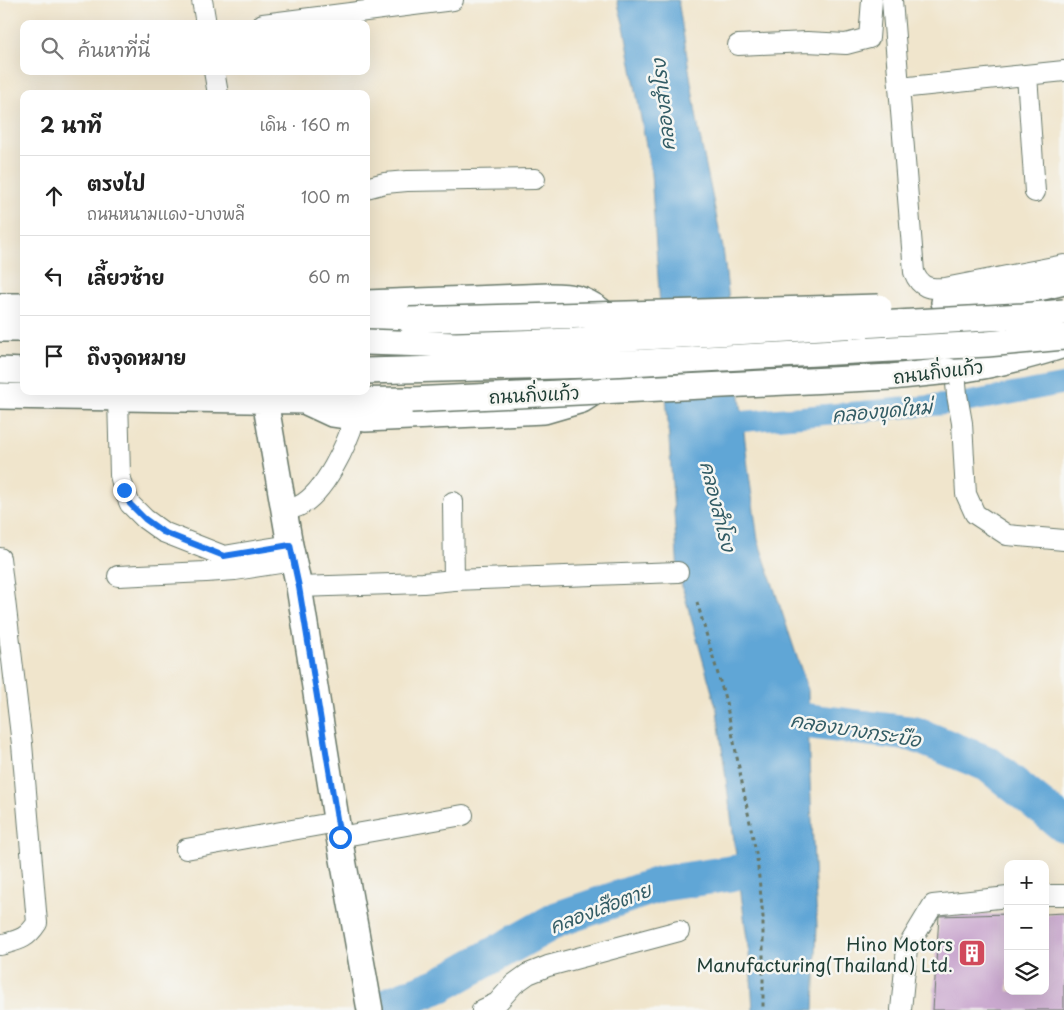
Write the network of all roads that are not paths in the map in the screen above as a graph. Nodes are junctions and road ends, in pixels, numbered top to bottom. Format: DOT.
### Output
graph roads {
  1 [pos="202,0"];
  2 [pos="453,0"];
  3 [pos="872,0"];
  4 [pos="892,0"];
  5 [pos="205,20"];
  6 [pos="295,20"];
  7 [pos="738,45"];
  8 [pos="1064,71"];
  9 [pos="215,75"];
  10 [pos="1027,75"];
  11 [pos="900,88"];
  12 [pos="217,90"];
  13 [pos="535,180"];
  14 [pos="370,187"];
  15 [pos="1035,192"];
  16 [pos="1064,265"];
  17 [pos="1064,282"];
  18 [pos="0,306"];
  19 [pos="20,306"];
  20 [pos="1064,312"];
  21 [pos="370,322"];
  22 [pos="370,322"];
  23 [pos="370,323"];
  24 [pos="0,329"];
  25 [pos="20,329"];
  26 [pos="1064,337"];
  27 [pos="1064,345"];
  28 [pos="0,354"];
  29 [pos="20,355"];
  30 [pos="0,370"];
  31 [pos="20,370"];
  32 [pos="370,371"];
  33 [pos="953,379"];
  34 [pos="0,396"];
  35 [pos="264,396"];
  36 [pos="118,398"];
  37 [pos="304,401"];
  38 [pos="355,418"];
  39 [pos="453,502"];
  40 [pos="284,510"];
  41 [pos="1064,540"];
  42 [pos="292,553"];
  43 [pos="0,558"];
  44 [pos="678,572"];
  45 [pos="118,576"];
  46 [pos="454,580"];
  47 [pos="299,587"];
  48 [pos="463,814"];
  49 [pos="338,829"];
  50 [pos="186,849"];
  51 [pos="1049,895"];
  52 [pos="1064,895"];
  53 [pos="1004,897"];
  54 [pos="679,931"];
  55 [pos="0,945"];
  56 [pos="368,998"];
  57 [pos="482,1010"];
  58 [pos="901,1010"];
  1 -- 5 [label="street"];
  2 -- 6 [label="street"];
  3 -- 7 [label="street"];
  4 -- 11 [label="street"];
  8 -- 10 [label="street"];
  9 -- 12 [label="street"];
  10 -- 11 [label="street"];
  10 -- 15 [label="street"];
  11 -- 16 [label="street"];
  13 -- 14 [label="street"];
  17 -- 21 [label="main road, bridge"];
  18 -- 19 [label="main road"];
  20 -- 23 [label="main road, bridge"];
  22 -- 38 [label="main road"];
  24 -- 25 [label="main road"];
  26 -- 32 [label="main road, bridge"];
  27 -- 33 [label="main road, ถนนกิ่งแก้ว"];
  28 -- 29 [label="main road"];
  30 -- 31 [label="main road"];
  33 -- 37 [label="main road, ถนนกิ่งแก้ว, bridge"];
  33 -- 41 [label="street"];
  34 -- 36 [label="main road, ถนนกิ่งแก้ว"];
  35 -- 36 [label="main road, ถนนกิ่งแก้ว"];
  35 -- 37 [label="main road, ถนนกิ่งแก้ว"];
  35 -- 40 [label="main road"];
  36 -- 42 [label="street"];
  37 -- 38 [label="main road"];
  38 -- 40 [label="street"];
  39 -- 46 [label="street"];
  40 -- 42 [label="main road"];
  42 -- 45 [label="street"];
  42 -- 47 [label="main road"];
  43 -- 55 [label="street"];
  44 -- 46 [label="street"];
  46 -- 47 [label="street"];
  47 -- 49 [label="main road"];
  48 -- 49 [label="street"];
  49 -- 50 [label="street"];
  49 -- 56 [label="main road"];
  51 -- 52 [label="street"];
  53 -- 58 [label="street"];
  54 -- 57 [label="street"];
}
